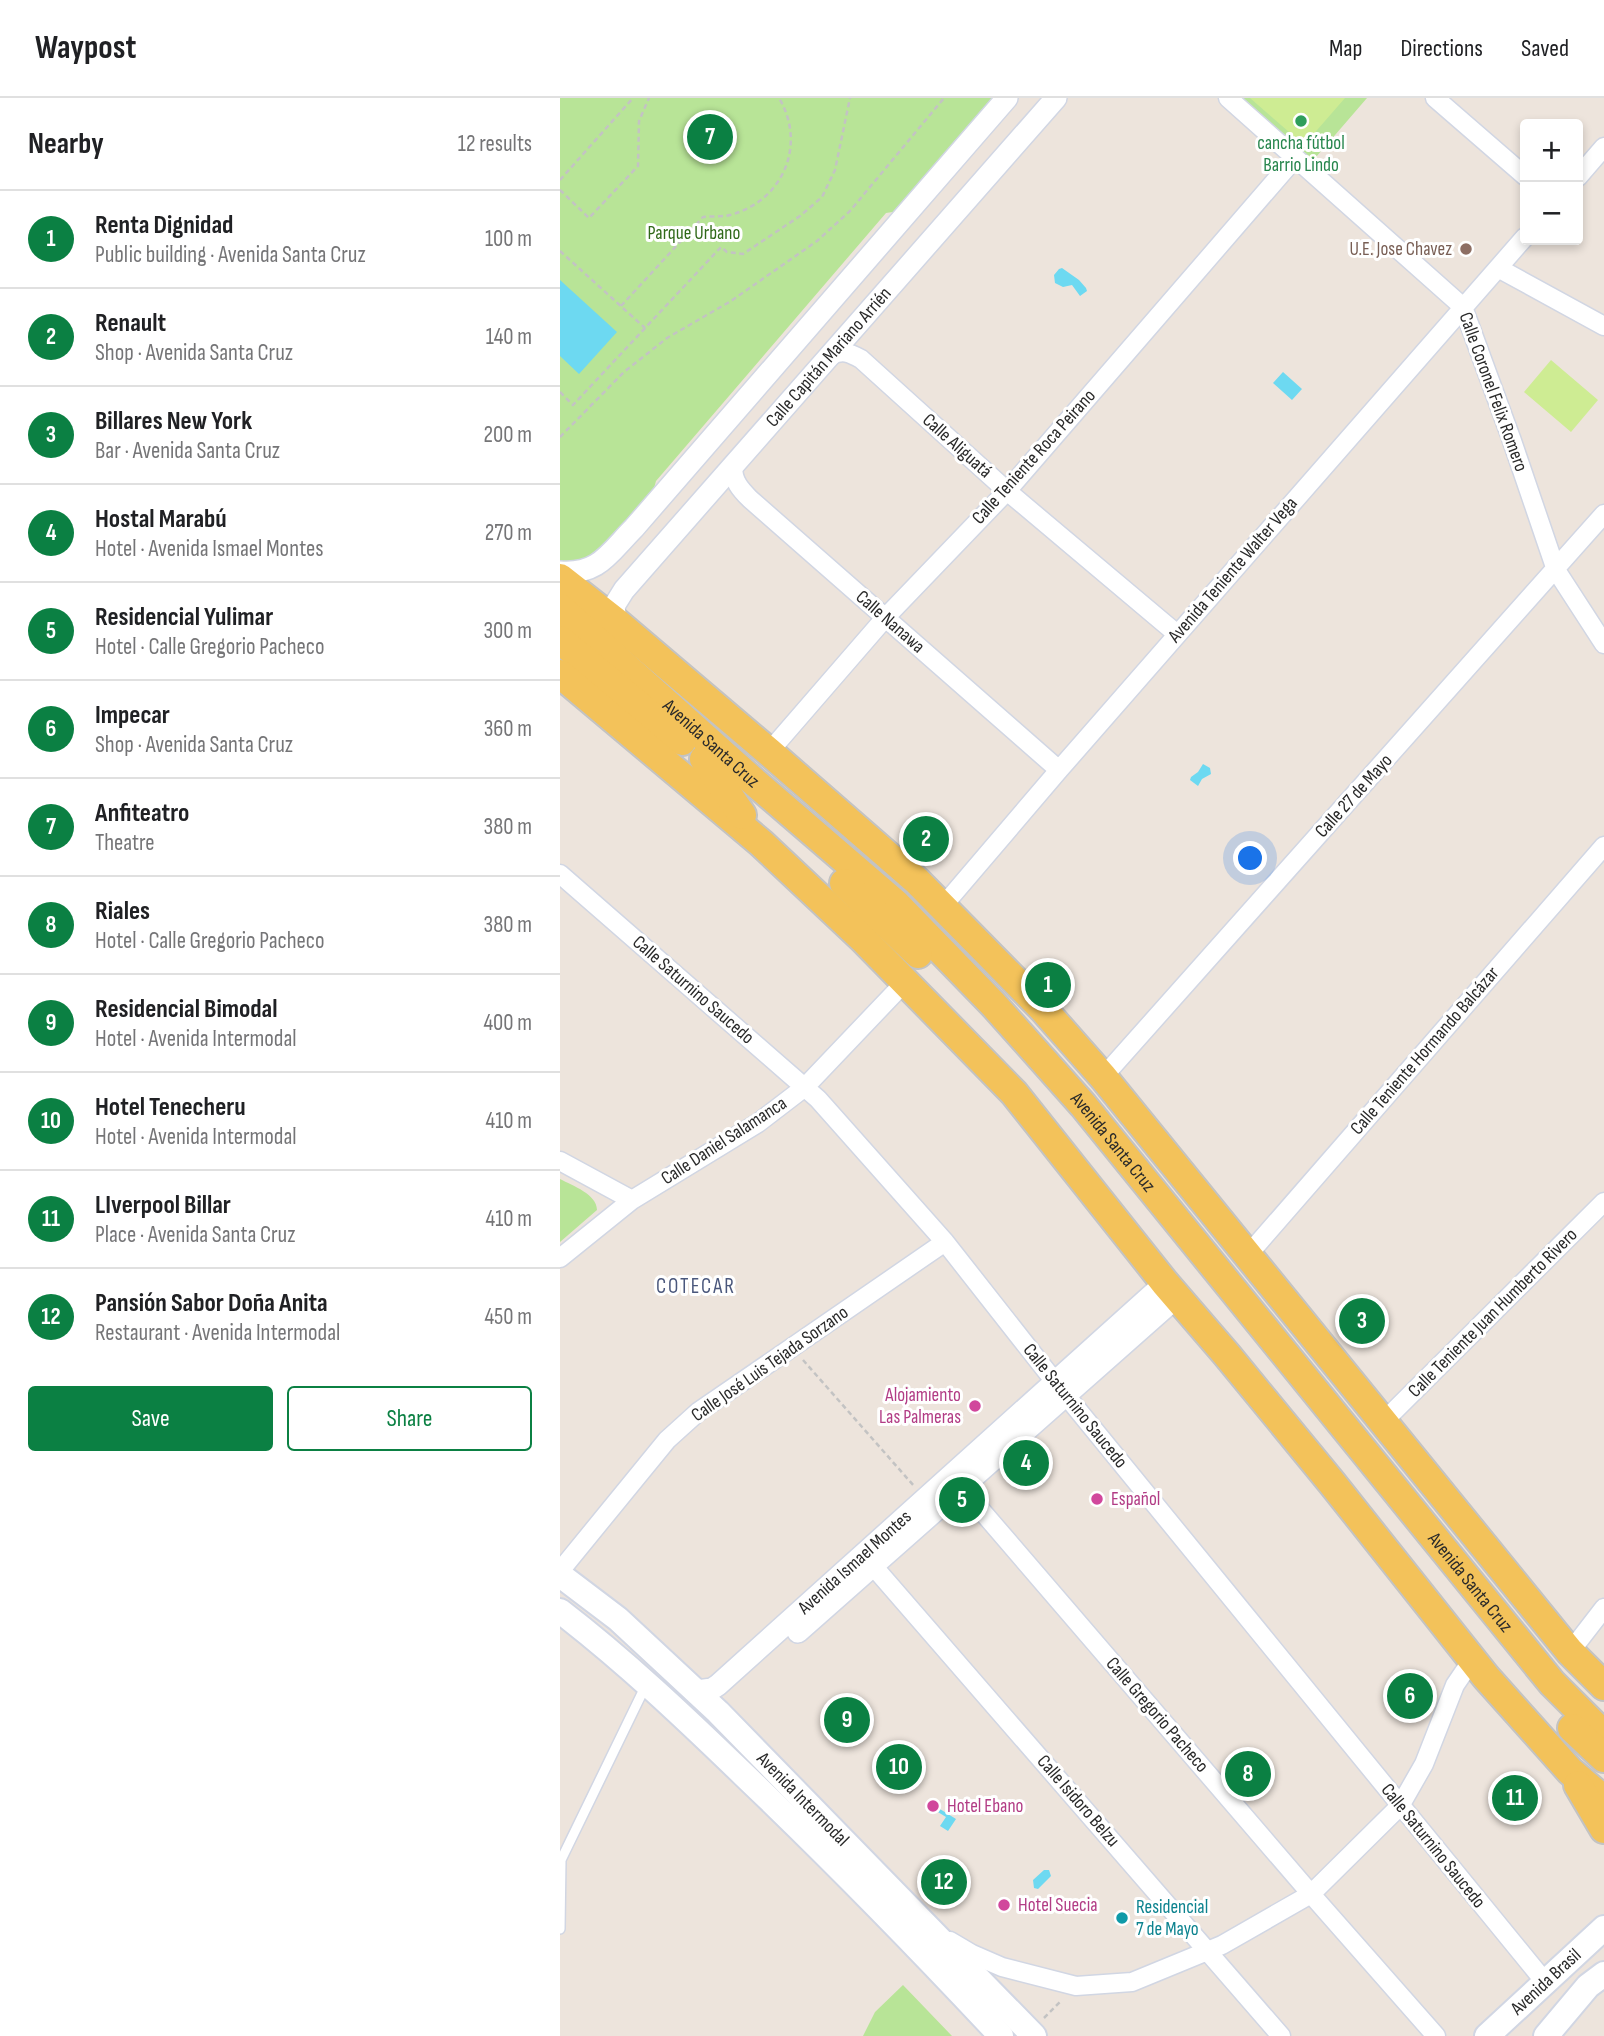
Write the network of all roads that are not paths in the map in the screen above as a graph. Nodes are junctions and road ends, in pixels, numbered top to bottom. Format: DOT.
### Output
graph roads {
  1 [pos="1007,98"];
  2 [pos="1056,98"];
  3 [pos="1228,98"];
  4 [pos="1435,98"];
  5 [pos="1604,148"];
  6 [pos="1295,158"];
  7 [pos="1583,171"];
  8 [pos="1520,172"];
  9 [pos="1520,243"];
  10 [pos="1497,268"];
  11 [pos="1463,307"];
  12 [pos="1604,326"];
  13 [pos="831,356"];
  14 [pos="733,467"];
  15 [pos="1007,491"];
  16 [pos="1604,514"];
  17 [pos="634,528"];
  18 [pos="660,550"];
  19 [pos="1556,570"];
  20 [pos="560,572"];
  21 [pos="560,578"];
  22 [pos="560,608"];
  23 [pos="885,618"];
  24 [pos="616,622"];
  25 [pos="1177,634"];
  26 [pos="560,640"];
  27 [pos="1604,645"];
  28 [pos="560,674"];
  29 [pos="769,752"];
  30 [pos="704,759"];
  31 [pos="1059,770"];
  32 [pos="799,820"];
  33 [pos="761,843"];
  34 [pos="1604,846"];
  35 [pos="564,885"];
  36 [pos="943,906"];
  37 [pos="905,982"];
  38 [pos="1103,1077"];
  39 [pos="805,1087"];
  40 [pos="560,1161"];
  41 [pos="632,1200"];
  42 [pos="1604,1202"];
  43 [pos="945,1242"];
  44 [pos="1247,1256"];
  45 [pos="560,1258"];
  46 [pos="1171,1290"];
  47 [pos="1060,1389"];
  48 [pos="1382,1423"];
  49 [pos="962,1488"];
  50 [pos="874,1567"];
  51 [pos="560,1573"];
  52 [pos="1604,1608"];
  53 [pos="560,1611"];
  54 [pos="1570,1652"];
  55 [pos="1472,1660"];
  56 [pos="647,1683"];
  57 [pos="1604,1686"];
  58 [pos="697,1691"];
  59 [pos="718,1712"];
  60 [pos="1604,1735"];
  61 [pos="1604,1758"];
  62 [pos="1570,1771"];
  63 [pos="1604,1800"];
  64 [pos="1400,1806"];
  65 [pos="1604,1829"];
  66 [pos="1311,1894"];
  67 [pos="930,1928"];
  68 [pos="1604,1928"];
  69 [pos="560,1929"];
  70 [pos="1208,1950"];
  71 [pos="1604,1974"];
  72 [pos="1545,1982"];
  73 [pos="1033,2034"];
  74 [pos="1000,2036"];
  75 [pos="1281,2036"];
  76 [pos="1436,2036"];
  77 [pos="1487,2036"];
  78 [pos="1546,2036"];
  1 -- 17 [label="street, Calle Capitán Mariano Arrién"];
  2 -- 13 [label="street, Calle Capitán Mariano Arrién"];
  3 -- 6 [label="street, Calle Coronel Felix Romero"];
  4 -- 8 [label="street"];
  5 -- 7 [label="street"];
  6 -- 11 [label="street, Calle Coronel Felix Romero"];
  6 -- 15 [label="street, Calle Teniente Roca Peirano"];
  9 -- 10 [label="street, Avenida Teniente Walter Vega"];
  10 -- 11 [label="street, Avenida Teniente Walter Vega"];
  10 -- 12 [label="street"];
  11 -- 19 [label="street, Calle Coronel Felix Romero"];
  11 -- 25 [label="street, Avenida Teniente Walter Vega"];
  13 -- 14 [label="street, Calle Capitán Mariano Arrién"];
  13 -- 15 [label="street, Calle Aliguatá"];
  14 -- 18 [label="street, Calle Capitán Mariano Arrién"];
  14 -- 23 [label="street, Calle Nanawa"];
  15 -- 23 [label="street, Calle Teniente Roca Peirano"];
  15 -- 25 [label="street, Calle Aliguatá"];
  16 -- 19 [label="street, Calle 27 de Mayo"];
  17 -- 18 [label="street"];
  17 -- 20 [label="street, Calle Capitán Mariano Arrién"];
  18 -- 24 [label="street, Calle Capitán Mariano Arrién"];
  19 -- 27 [label="street, Calle Coronel Felix Romero"];
  19 -- 38 [label="street, Calle 27 de Mayo"];
  21 -- 24 [label="main road, Avenida Santa Cruz"];
  22 -- 32 [label="main road, Avenida Santa Cruz"];
  23 -- 29 [label="street, Calle Teniente Roca Peirano"];
  23 -- 31 [label="street, Calle Nanawa"];
  24 -- 29 [label="main road, Avenida Santa Cruz"];
  25 -- 31 [label="street, Avenida Teniente Walter Vega"];
  26 -- 30 [label="main road, Avenida Santa Cruz"];
  28 -- 33 [label="main road"];
  29 -- 32 [label="main road"];
  29 -- 36 [label="main road, Avenida Santa Cruz"];
  30 -- 33 [label="main road"];
  30 -- 61 [label="main road, Avenida Santa Cruz"];
  31 -- 36 [label="street, Avenida Teniente Walter Vega"];
  32 -- 60 [label="main road, Avenida Santa Cruz"];
  33 -- 37 [label="main road"];
  34 -- 44 [label="street, Calle Teniente Hormando Balcázar"];
  35 -- 39 [label="street, Calle Saturnino Saucedo"];
  36 -- 38 [label="main road, Avenida Santa Cruz"];
  37 -- 39 [label="street, Calle Daniel Salamanca"];
  37 -- 46 [label="main road"];
  38 -- 44 [label="main road, Avenida Santa Cruz"];
  39 -- 41 [label="street, Calle Daniel Salamanca"];
  39 -- 43 [label="street, Calle Saturnino Saucedo"];
  40 -- 41 [label="street"];
  41 -- 45 [label="street, Calle Daniel Salamanca"];
  42 -- 48 [label="street, Calle Teniente Juan Humberto Rivero"];
  43 -- 47 [label="street, Calle Saturnino Saucedo"];
  43 -- 51 [label="street, Calle José Luis Tejada Sorzano"];
  44 -- 48 [label="main road, Avenida Santa Cruz"];
  46 -- 47 [label="street, Avenida Ismael Montes"];
  46 -- 55 [label="main road"];
  47 -- 49 [label="street, Avenida Ismael Montes"];
  47 -- 58 [label="street, Avenida Ismael Montes"];
  47 -- 64 [label="street, Calle Saturnino Saucedo"];
  48 -- 54 [label="main road, Avenida Santa Cruz"];
  49 -- 50 [label="street, Avenida Ismael Montes"];
  49 -- 66 [label="street, Calle Gregorio Pacheco"];
  50 -- 59 [label="street, Avenida Ismael Montes"];
  50 -- 70 [label="street, Calle Isidoro Belzu"];
  51 -- 58 [label="main road, Avenida Intermodal"];
  52 -- 54 [label="street"];
  53 -- 56 [label="main road, Avenida Intermodal"];
  54 -- 57 [label="main road, Avenida Santa Cruz"];
  55 -- 62 [label="main road"];
  55 -- 64 [label="street"];
  56 -- 69 [label="lane"];
  56 -- 74 [label="main road, Avenida Intermodal"];
  58 -- 59 [label="main road, Avenida Intermodal"];
  59 -- 67 [label="main road, Avenida Intermodal"];
  62 -- 63 [label="main road"];
  62 -- 65 [label="main road"];
  64 -- 66 [label="street"];
  64 -- 72 [label="street, Calle Saturnino Saucedo"];
  66 -- 70 [label="street"];
  66 -- 76 [label="street, Calle Gregorio Pacheco"];
  67 -- 70 [label="street"];
  67 -- 73 [label="main road, Avenida Intermodal"];
  68 -- 72 [label="main road, Avenida Brasil"];
  70 -- 75 [label="street, Calle Isidoro Belzu"];
  71 -- 78 [label="main road, Avenida Brasil"];
  72 -- 77 [label="main road, Avenida Brasil"];
}
